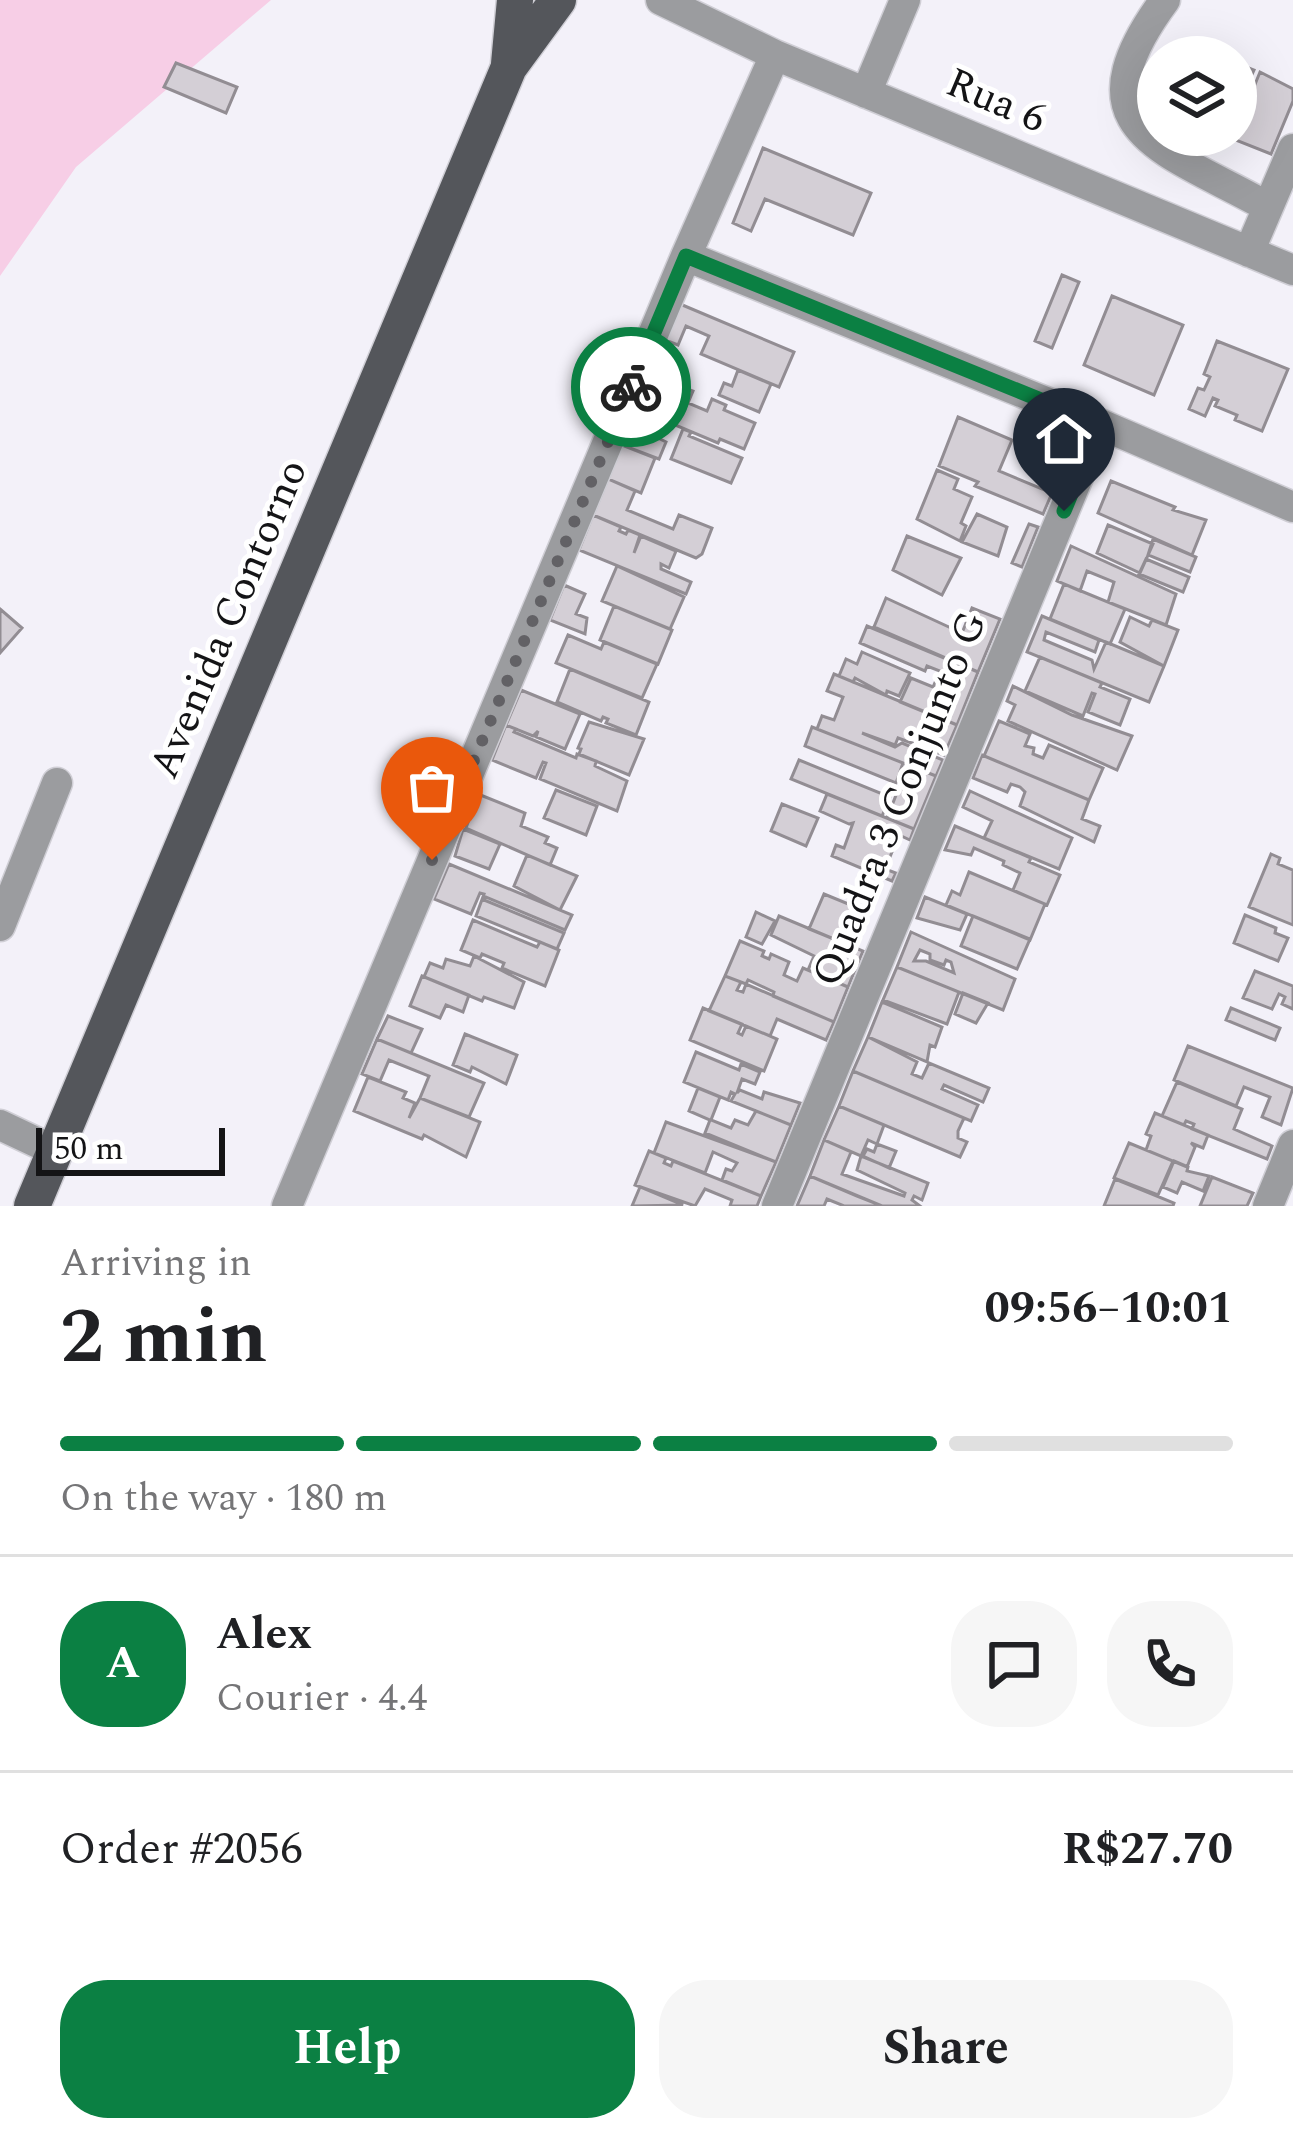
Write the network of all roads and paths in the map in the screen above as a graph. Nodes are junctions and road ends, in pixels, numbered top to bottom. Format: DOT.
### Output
graph roads {
  1 [pos="515,0"];
  2 [pos="540,0"];
  3 [pos="555,0"];
  4 [pos="636,0"];
  5 [pos="905,0"];
  6 [pos="1165,0"];
  7 [pos="665,3"];
  8 [pos="775,55"];
  9 [pos="509,67"];
  10 [pos="866,93"];
  11 [pos="1293,149"];
  12 [pos="1268,208"];
  13 [pos="1249,252"];
  14 [pos="686,256"];
  15 [pos="1293,270"];
  16 [pos="1100,424"];
  17 [pos="1293,507"];
  18 [pos="57,783"];
  19 [pos="0,926"];
  20 [pos="0,1125"];
  21 [pos="1293,1145"];
  22 [pos="55,1151"];
  23 [pos="32,1206"];
  24 [pos="287,1206"];
  25 [pos="777,1206"];
  26 [pos="1268,1206"];
  1 -- 9 [label="main road"];
  2 -- 3 [label="main road"];
  3 -- 9 [label="main road"];
  4 -- 7 [label="street, Rua 6"];
  5 -- 10 [label="street"];
  6 -- 12 [label="street"];
  7 -- 8 [label="street, Rua 6"];
  8 -- 10 [label="street, Rua 6"];
  8 -- 14 [label="street"];
  9 -- 22 [label="main road, Avenida Contorno"];
  10 -- 13 [label="street, Rua 6"];
  11 -- 12 [label="street"];
  12 -- 13 [label="street"];
  13 -- 15 [label="street, Rua 6"];
  14 -- 16 [label="street"];
  14 -- 24 [label="street"];
  16 -- 17 [label="street"];
  16 -- 25 [label="street, Quadra 3 Conjunto G"];
  18 -- 19 [label="street"];
  20 -- 22 [label="street"];
  21 -- 26 [label="street"];
  22 -- 23 [label="main road, Avenida Contorno"];
}
